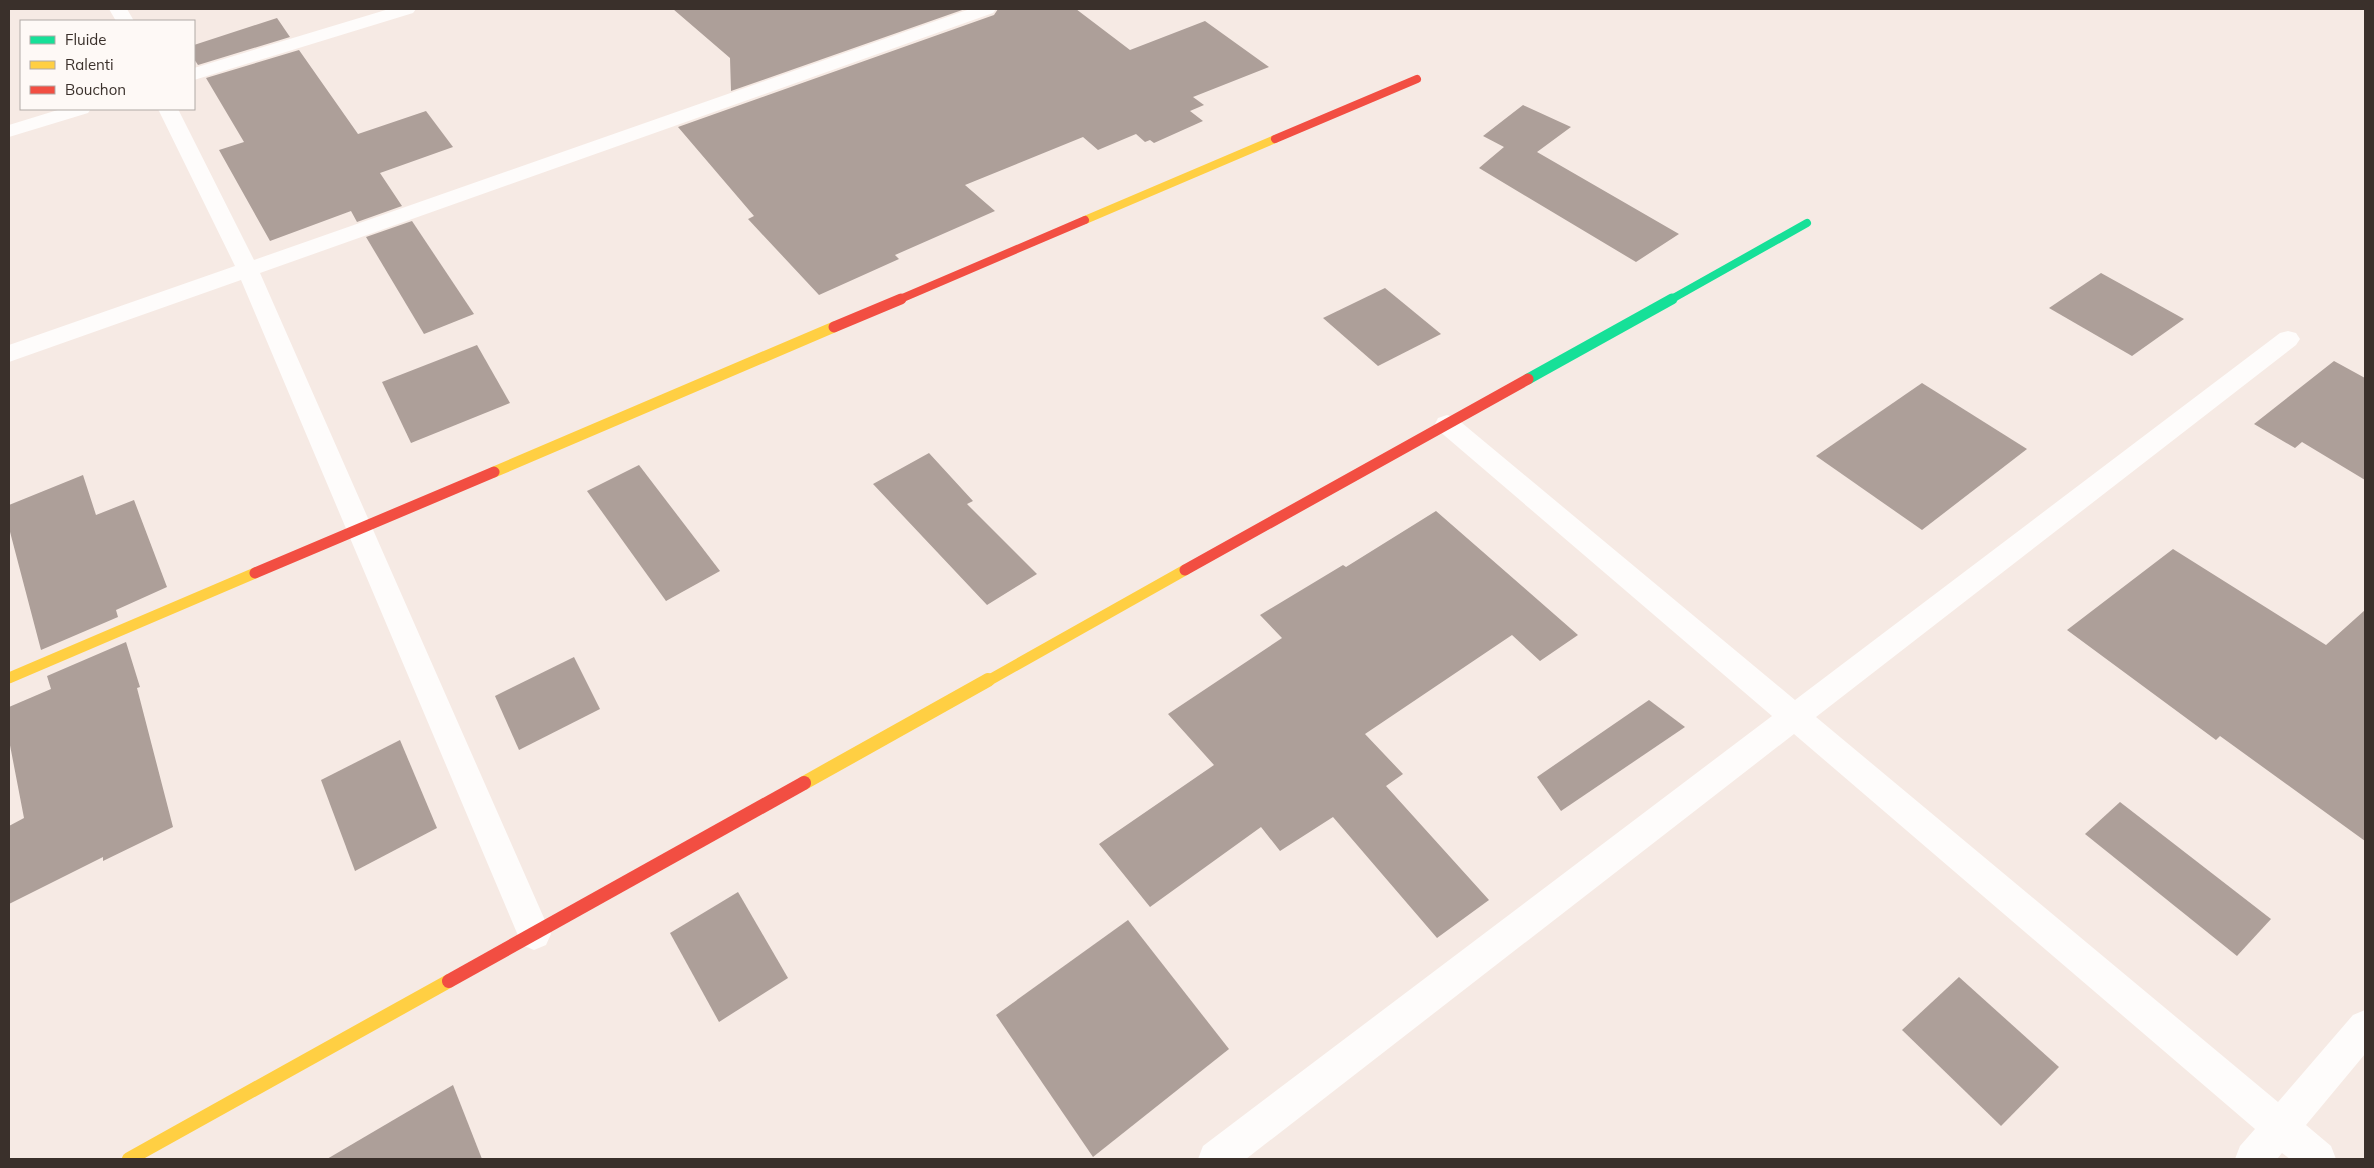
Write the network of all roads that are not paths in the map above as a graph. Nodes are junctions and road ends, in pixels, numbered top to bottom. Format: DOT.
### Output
graph roads {
  1 [pos="118,9"];
  2 [pos="407,9"];
  3 [pos="987,9"];
  4 [pos="124,20"];
  5 [pos="195,74"];
  6 [pos="1417,79"];
  7 [pos="77,110"];
  8 [pos="168,110"];
  9 [pos="9,131"];
  10 [pos="1807,223"];
  11 [pos="248,271"];
  12 [pos="2288,339"];
  13 [pos="9,354"];
  14 [pos="1448,424"];
  15 [pos="360,529"];
  16 [pos="9,678"];
  17 [pos="1794,717"];
  18 [pos="534,934"];
  19 [pos="2365,1027"];
  20 [pos="2280,1128"];
  21 [pos="129,1159"];
  22 [pos="1216,1159"];
  23 [pos="2253,1159"];
  24 [pos="2318,1159"];
  1 -- 4 [label="street"];
  2 -- 5 [label="street"];
  3 -- 11 [label="street"];
  6 -- 15 [label="street"];
  7 -- 9 [label="street"];
  8 -- 11 [label="street"];
  10 -- 14 [label="street"];
  11 -- 13 [label="street"];
  11 -- 15 [label="street"];
  12 -- 17 [label="street"];
  14 -- 17 [label="street"];
  14 -- 18 [label="street"];
  15 -- 16 [label="street"];
  15 -- 18 [label="street"];
  17 -- 20 [label="street"];
  17 -- 22 [label="street"];
  18 -- 21 [label="street"];
  19 -- 20 [label="street"];
  20 -- 23 [label="street"];
  20 -- 24 [label="street"];
}
